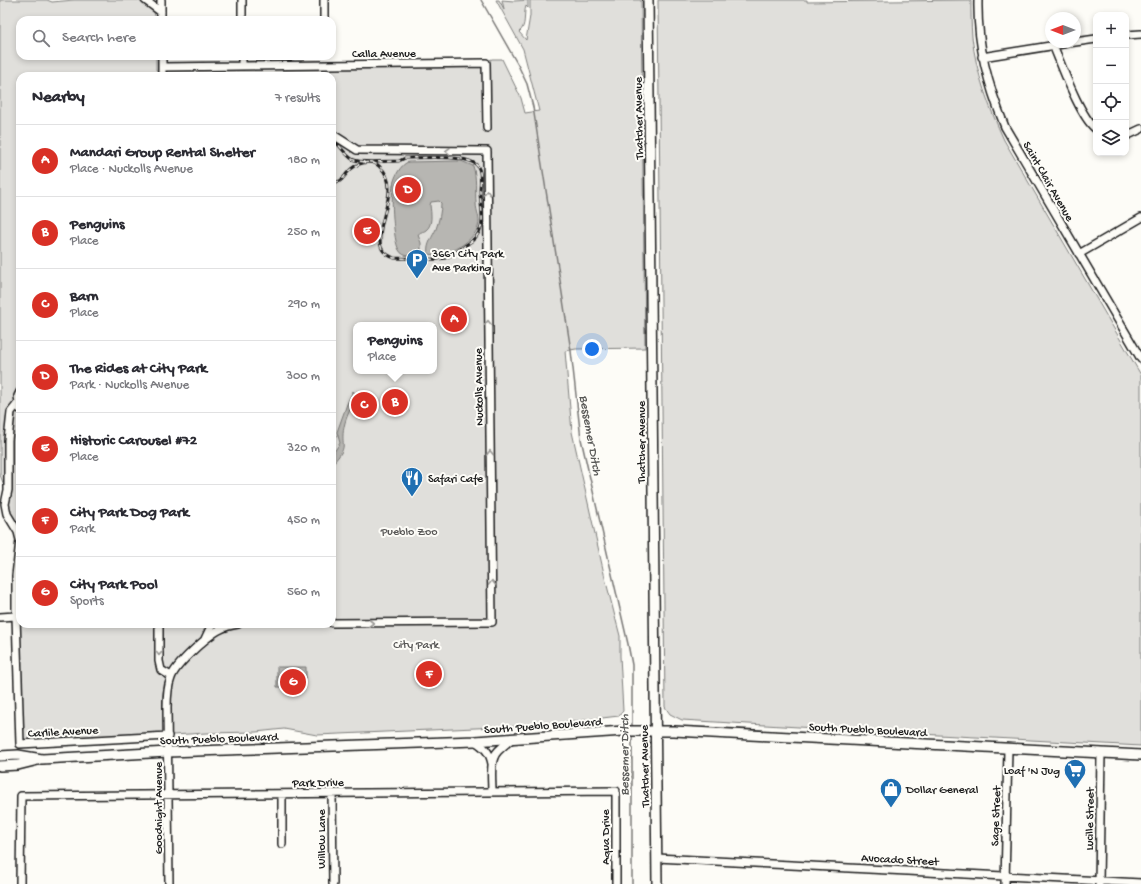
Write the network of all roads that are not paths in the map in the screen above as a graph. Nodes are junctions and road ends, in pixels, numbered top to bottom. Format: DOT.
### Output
graph roads {
  1 [pos="145,0"];
  2 [pos="161,0"];
  3 [pos="242,0"];
  4 [pos="324,0"];
  5 [pos="648,0"];
  6 [pos="978,0"];
  7 [pos="161,12"];
  8 [pos="161,16"];
  9 [pos="242,16"];
  10 [pos="324,16"];
  11 [pos="1141,34"];
  12 [pos="1129,35"];
  13 [pos="1093,39"];
  14 [pos="1081,41"];
  15 [pos="1045,47"];
  16 [pos="1054,48"];
  17 [pos="982,57"];
  18 [pos="162,60"];
  19 [pos="242,60"];
  20 [pos="324,60"];
  21 [pos="324,64"];
  22 [pos="242,66"];
  23 [pos="162,67"];
  24 [pos="162,72"];
  25 [pos="1093,127"];
  26 [pos="488,128"];
  27 [pos="1141,129"];
  28 [pos="1129,135"];
  29 [pos="336,137"];
  30 [pos="1141,218"];
  31 [pos="1079,254"];
  32 [pos="1141,360"];
  33 [pos="16,408"];
  34 [pos="16,529"];
  35 [pos="16,576"];
  36 [pos="16,616"];
  37 [pos="0,617"];
  38 [pos="336,623"];
  39 [pos="16,628"];
  40 [pos="159,628"];
  41 [pos="210,628"];
  42 [pos="224,628"];
  43 [pos="204,641"];
  44 [pos="171,676"];
  45 [pos="656,731"];
  46 [pos="168,736"];
  47 [pos="513,738"];
  48 [pos="475,741"];
  49 [pos="1008,749"];
  50 [pos="168,752"];
  51 [pos="1101,753"];
  52 [pos="1141,755"];
  53 [pos="0,756"];
  54 [pos="42,759"];
  55 [pos="493,764"];
  56 [pos="0,766"];
  57 [pos="492,791"];
  58 [pos="616,791"];
  59 [pos="169,794"];
  60 [pos="282,794"];
  61 [pos="332,794"];
  62 [pos="282,844"];
  63 [pos="657,858"];
  64 [pos="1005,876"];
  65 [pos="1099,883"];
  66 [pos="1141,883"];
  67 [pos="20,884"];
  68 [pos="169,884"];
  69 [pos="333,884"];
  70 [pos="616,884"];
  71 [pos="657,884"];
  72 [pos="1005,884"];
  1 -- 7 [label="street"];
  2 -- 7 [label="street"];
  3 -- 9 [label="street"];
  4 -- 10 [label="street"];
  5 -- 45 [label="main road, Thatcher Avenue"];
  6 -- 17 [label="street, Saint Clair Avenue"];
  7 -- 8 [label="street"];
  11 -- 12 [label="street"];
  13 -- 14 [label="street"];
  15 -- 17 [label="street"];
  16 -- 25 [label="street"];
  17 -- 31 [label="street, Saint Clair Avenue"];
  18 -- 23 [label="street"];
  19 -- 22 [label="street"];
  20 -- 21 [label="street"];
  21 -- 22 [label="street, Calla Avenue"];
  21 -- 26 [label="street, Calla Avenue"];
  22 -- 23 [label="street, Calla Avenue"];
  23 -- 24 [label="street"];
  27 -- 28 [label="street"];
  38 -- 29 [label="street, Nuckolls Avenue, one-way"];
  30 -- 31 [label="street"];
  31 -- 32 [label="street, Saint Clair Avenue"];
  33 -- 34 [label="street, Carlile Avenue"];
  35 -- 36 [label="street, Carlile Avenue"];
  36 -- 37 [label="street"];
  39 -- 46 [label="street, Carlile Avenue"];
  40 -- 44 [label="street, one-way"];
  41 -- 43 [label="street"];
  42 -- 43 [label="street"];
  43 -- 44 [label="street"];
  44 -- 46 [label="street, Goodnight Avenue"];
  45 -- 47 [label="main road, South Pueblo Boulevard"];
  45 -- 49 [label="main road, South Pueblo Boulevard"];
  45 -- 63 [label="main road, Thatcher Avenue"];
  46 -- 50 [label="street, Goodnight Avenue"];
  47 -- 48 [label="main road, South Pueblo Boulevard"];
  47 -- 55 [label="street"];
  48 -- 50 [label="main road, South Pueblo Boulevard"];
  48 -- 55 [label="street"];
  49 -- 51 [label="main road, South Pueblo Boulevard"];
  49 -- 64 [label="street, Sage Street"];
  50 -- 54 [label="main road, South Pueblo Boulevard"];
  50 -- 59 [label="street, Goodnight Avenue"];
  51 -- 52 [label="main road, South Pueblo Boulevard"];
  51 -- 65 [label="street, Lucille Street"];
  53 -- 54 [label="main road, South Pueblo Boulevard"];
  54 -- 56 [label="main road, South Pueblo Boulevard"];
  55 -- 57 [label="street"];
  57 -- 58 [label="street, Park Drive"];
  57 -- 61 [label="street, Park Drive"];
  58 -- 70 [label="street, Aqua Drive"];
  59 -- 60 [label="street, Park Drive"];
  59 -- 67 [label="street, Park Drive"];
  59 -- 68 [label="street, Goodnight Avenue"];
  60 -- 61 [label="street, Park Drive"];
  60 -- 62 [label="street"];
  61 -- 69 [label="street, Willow Lane"];
  63 -- 64 [label="street, Avocado Street"];
  63 -- 71 [label="main road, Thatcher Avenue"];
  64 -- 65 [label="street, Avocado Street"];
  64 -- 72 [label="street, Sage Street"];
  65 -- 66 [label="street, Avocado Street"];
}
